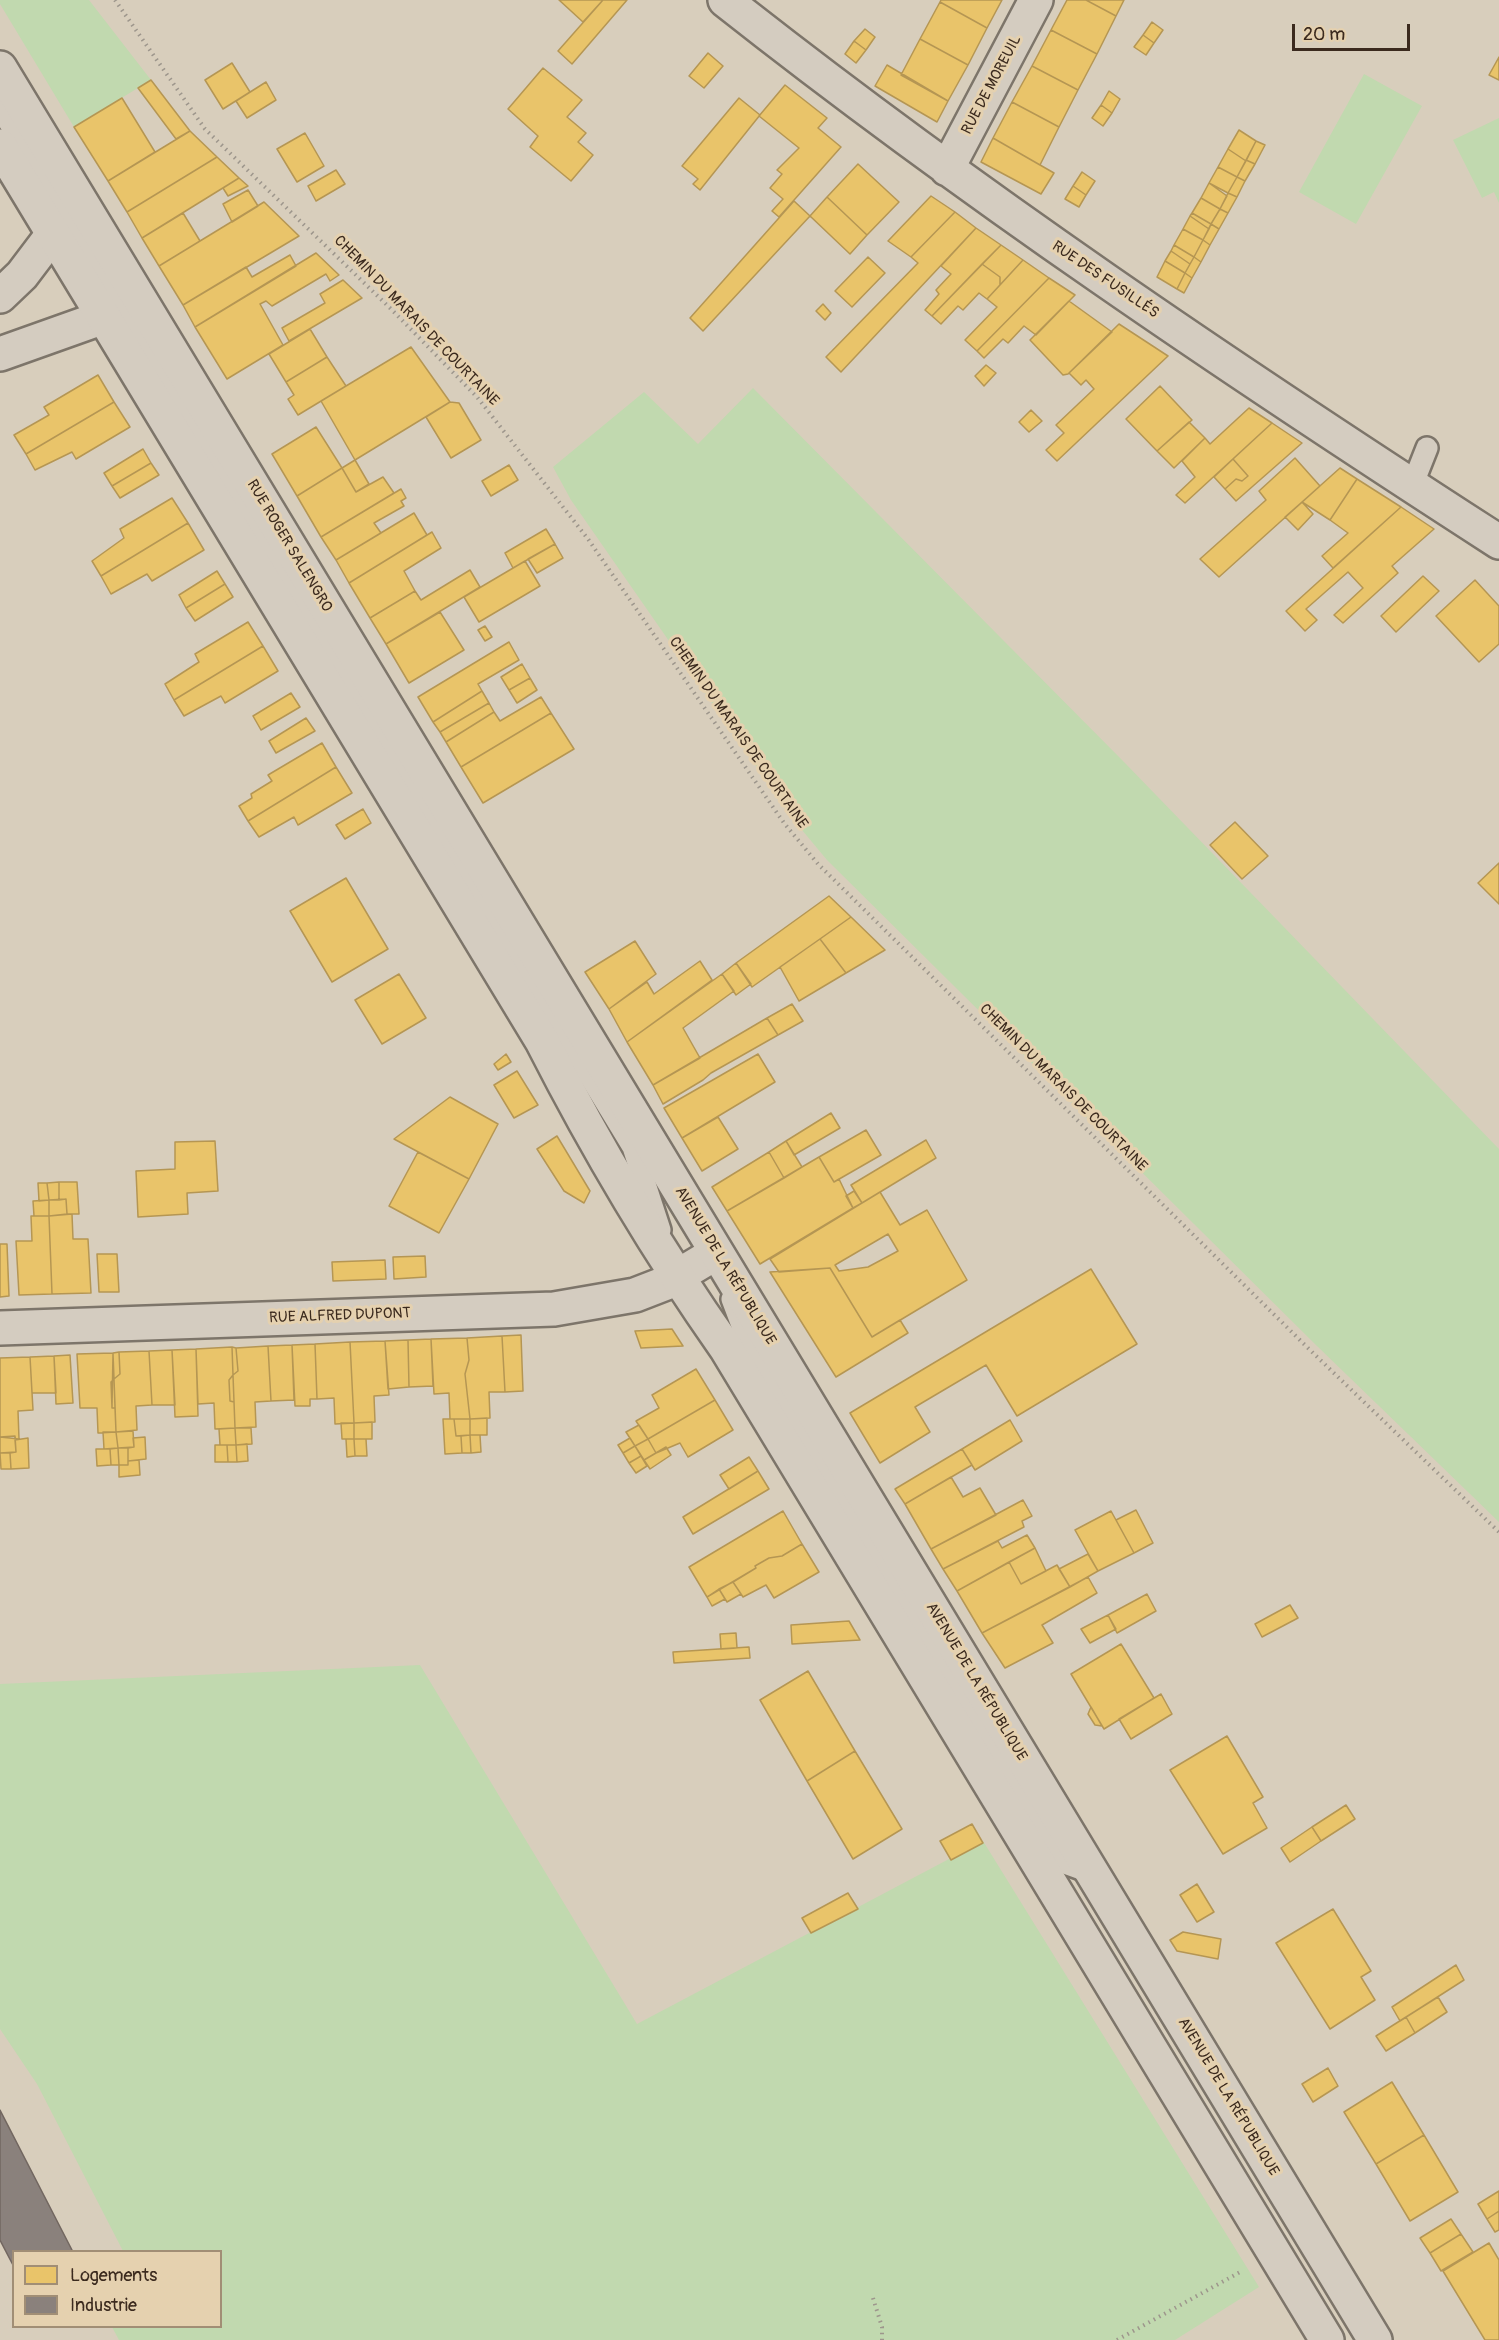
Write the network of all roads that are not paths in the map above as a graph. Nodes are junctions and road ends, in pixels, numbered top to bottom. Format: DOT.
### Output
graph roads {
  1 [pos="724,0"];
  2 [pos="1036,0"];
  3 [pos="0,68"];
  4 [pos="0,107"];
  5 [pos="0,146"];
  6 [pos="947,169"];
  7 [pos="53,234"];
  8 [pos="0,296"];
  9 [pos="104,317"];
  10 [pos="0,354"];
  11 [pos="1427,448"];
  12 [pos="1412,486"];
  13 [pos="1499,542"];
  14 [pos="578,1023"];
  15 [pos="716,1253"];
  16 [pos="676,1277"];
  17 [pos="0,1328"];
  18 [pos="1328,2340"];
  19 [pos="1375,2340"];
  1 -- 6 [label="main road, RUE DES FUSILLÉS"];
  2 -- 6 [label="main road, RUE DE MOREUIL"];
  3 -- 14 [label="main road, RUE ROGER SALENGRO"];
  4 -- 16 [label="lane"];
  5 -- 7 [label="main road"];
  6 -- 12 [label="main road, RUE DES FUSILLÉS"];
  7 -- 8 [label="main road"];
  7 -- 9 [label="main road"];
  9 -- 10 [label="main road"];
  9 -- 16 [label="main road"];
  11 -- 12 [label="lane"];
  12 -- 13 [label="main road, RUE DES FUSILLÉS"];
  14 -- 15 [label="main road, AVENUE DE LA RÉPUBLIQUE"];
  15 -- 16 [label="main road, RUE ALFRED DUPONT"];
  15 -- 19 [label="main road, AVENUE DE LA RÉPUBLIQUE"];
  16 -- 17 [label="main road, RUE ALFRED DUPONT"];
  16 -- 18 [label="main road"];
}
